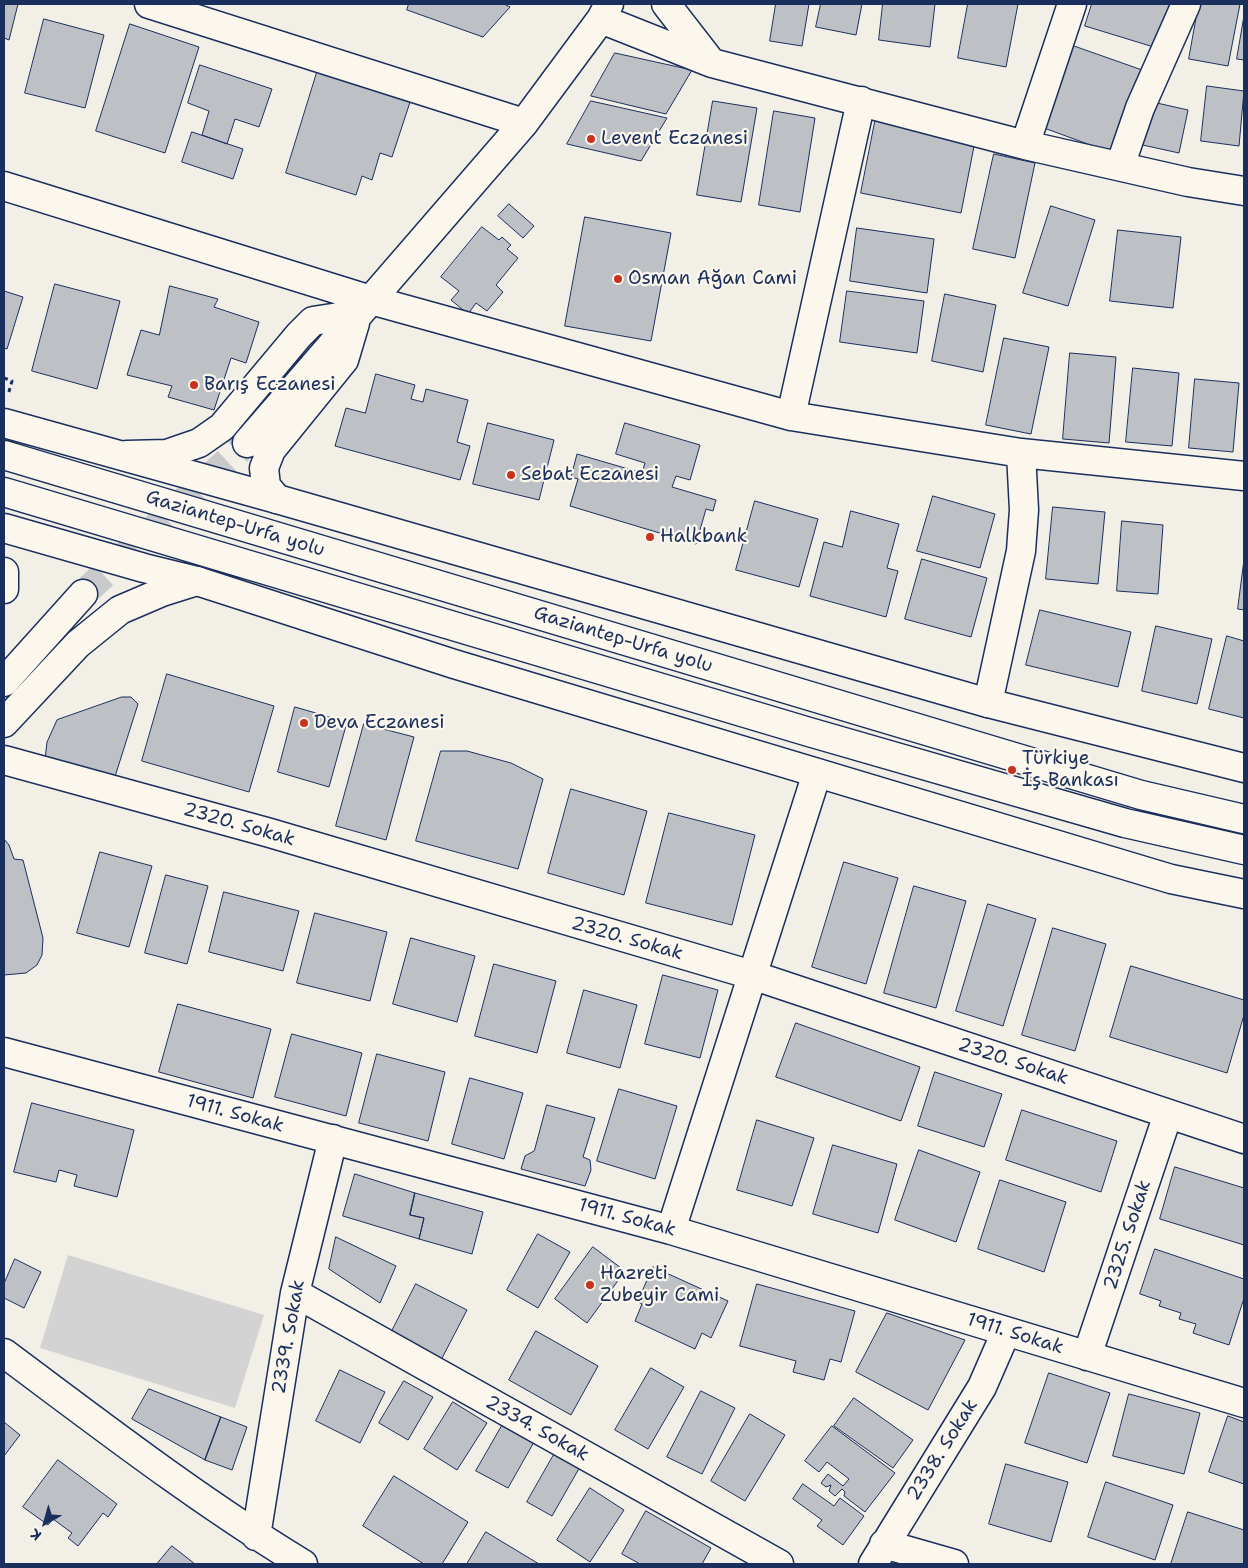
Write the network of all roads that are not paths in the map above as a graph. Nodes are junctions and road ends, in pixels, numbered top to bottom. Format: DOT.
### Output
graph roads {
  1 [pos="149,4"];
  2 [pos="666,4"];
  3 [pos="1072,4"];
  4 [pos="1186,4"];
  5 [pos="605,11"];
  6 [pos="712,63"];
  7 [pos="861,101"];
  8 [pos="524,123"];
  9 [pos="1025,145"];
  10 [pos="1120,166"];
  11 [pos="4,186"];
  12 [pos="1244,191"];
  13 [pos="364,307"];
  14 [pos="791,416"];
  15 [pos="4,423"];
  16 [pos="247,443"];
  17 [pos="1021,453"];
  18 [pos="4,455"];
  19 [pos="116,455"];
  20 [pos="1244,476"];
  21 [pos="4,492"];
  22 [pos="277,499"];
  23 [pos="4,528"];
  24 [pos="4,572"];
  25 [pos="197,581"];
  26 [pos="4,589"];
  27 [pos="83,594"];
  28 [pos="4,682"];
  29 [pos="988,703"];
  30 [pos="4,723"];
  31 [pos="4,760"];
  32 [pos="1244,768"];
  33 [pos="817,773"];
  34 [pos="1244,819"];
  35 [pos="1244,850"];
  36 [pos="1244,894"];
  37 [pos="752,975"];
  38 [pos="4,1052"];
  39 [pos="1168,1114"];
  40 [pos="1244,1139"];
  41 [pos="333,1140"];
  42 [pos="671,1230"];
  43 [pos="295,1293"];
  44 [pos="1006,1332"];
  45 [pos="4,1353"];
  46 [pos="1088,1356"];
  47 [pos="1244,1404"];
  48 [pos="256,1536"];
  49 [pos="879,1554"];
  50 [pos="303,1564"];
  51 [pos="779,1564"];
  52 [pos="954,1564"];
  1 -- 8 [label="main road"];
  2 -- 6 [label="main road"];
  3 -- 9 [label="main road"];
  4 -- 10 [label="main road"];
  5 -- 6 [label="main road"];
  5 -- 8 [label="main road"];
  6 -- 7 [label="main road"];
  7 -- 9 [label="main road"];
  7 -- 14 [label="main road"];
  8 -- 13 [label="main road"];
  9 -- 10 [label="main road"];
  10 -- 12 [label="main road"];
  11 -- 13 [label="main road"];
  13 -- 14 [label="main road"];
  13 -- 16 [label="main road"];
  13 -- 19 [label="main road"];
  13 -- 22 [label="main road"];
  14 -- 17 [label="main road"];
  15 -- 19 [label="main road"];
  17 -- 20 [label="main road"];
  17 -- 29 [label="main road"];
  18 -- 34 [label="main road, Gaziantep-Urfa yolu"];
  19 -- 22 [label="main road"];
  21 -- 35 [label="main road, Gaziantep-Urfa yolu"];
  22 -- 29 [label="main road"];
  23 -- 25 [label="main road"];
  24 -- 26 [label="main road"];
  25 -- 30 [label="main road"];
  25 -- 33 [label="main road"];
  27 -- 28 [label="main road"];
  29 -- 32 [label="main road"];
  31 -- 37 [label="main road, 2320. Sokak"];
  33 -- 36 [label="main road"];
  33 -- 37 [label="main road"];
  37 -- 39 [label="main road, 2320. Sokak"];
  37 -- 42 [label="main road"];
  38 -- 41 [label="main road, 1911. Sokak"];
  39 -- 40 [label="main road, 2320. Sokak"];
  39 -- 46 [label="main road, 2325. Sokak"];
  41 -- 42 [label="main road, 1911. Sokak"];
  41 -- 43 [label="main road, 2339. Sokak"];
  42 -- 44 [label="main road, 1911. Sokak"];
  43 -- 48 [label="main road, 2339. Sokak"];
  43 -- 51 [label="main road, 2334. Sokak"];
  44 -- 46 [label="main road, 1911. Sokak"];
  44 -- 49 [label="main road, 2338. Sokak"];
  45 -- 48 [label="main road"];
  46 -- 47 [label="main road, 1911. Sokak"];
  48 -- 50 [label="main road"];
  49 -- 52 [label="main road"];
}
